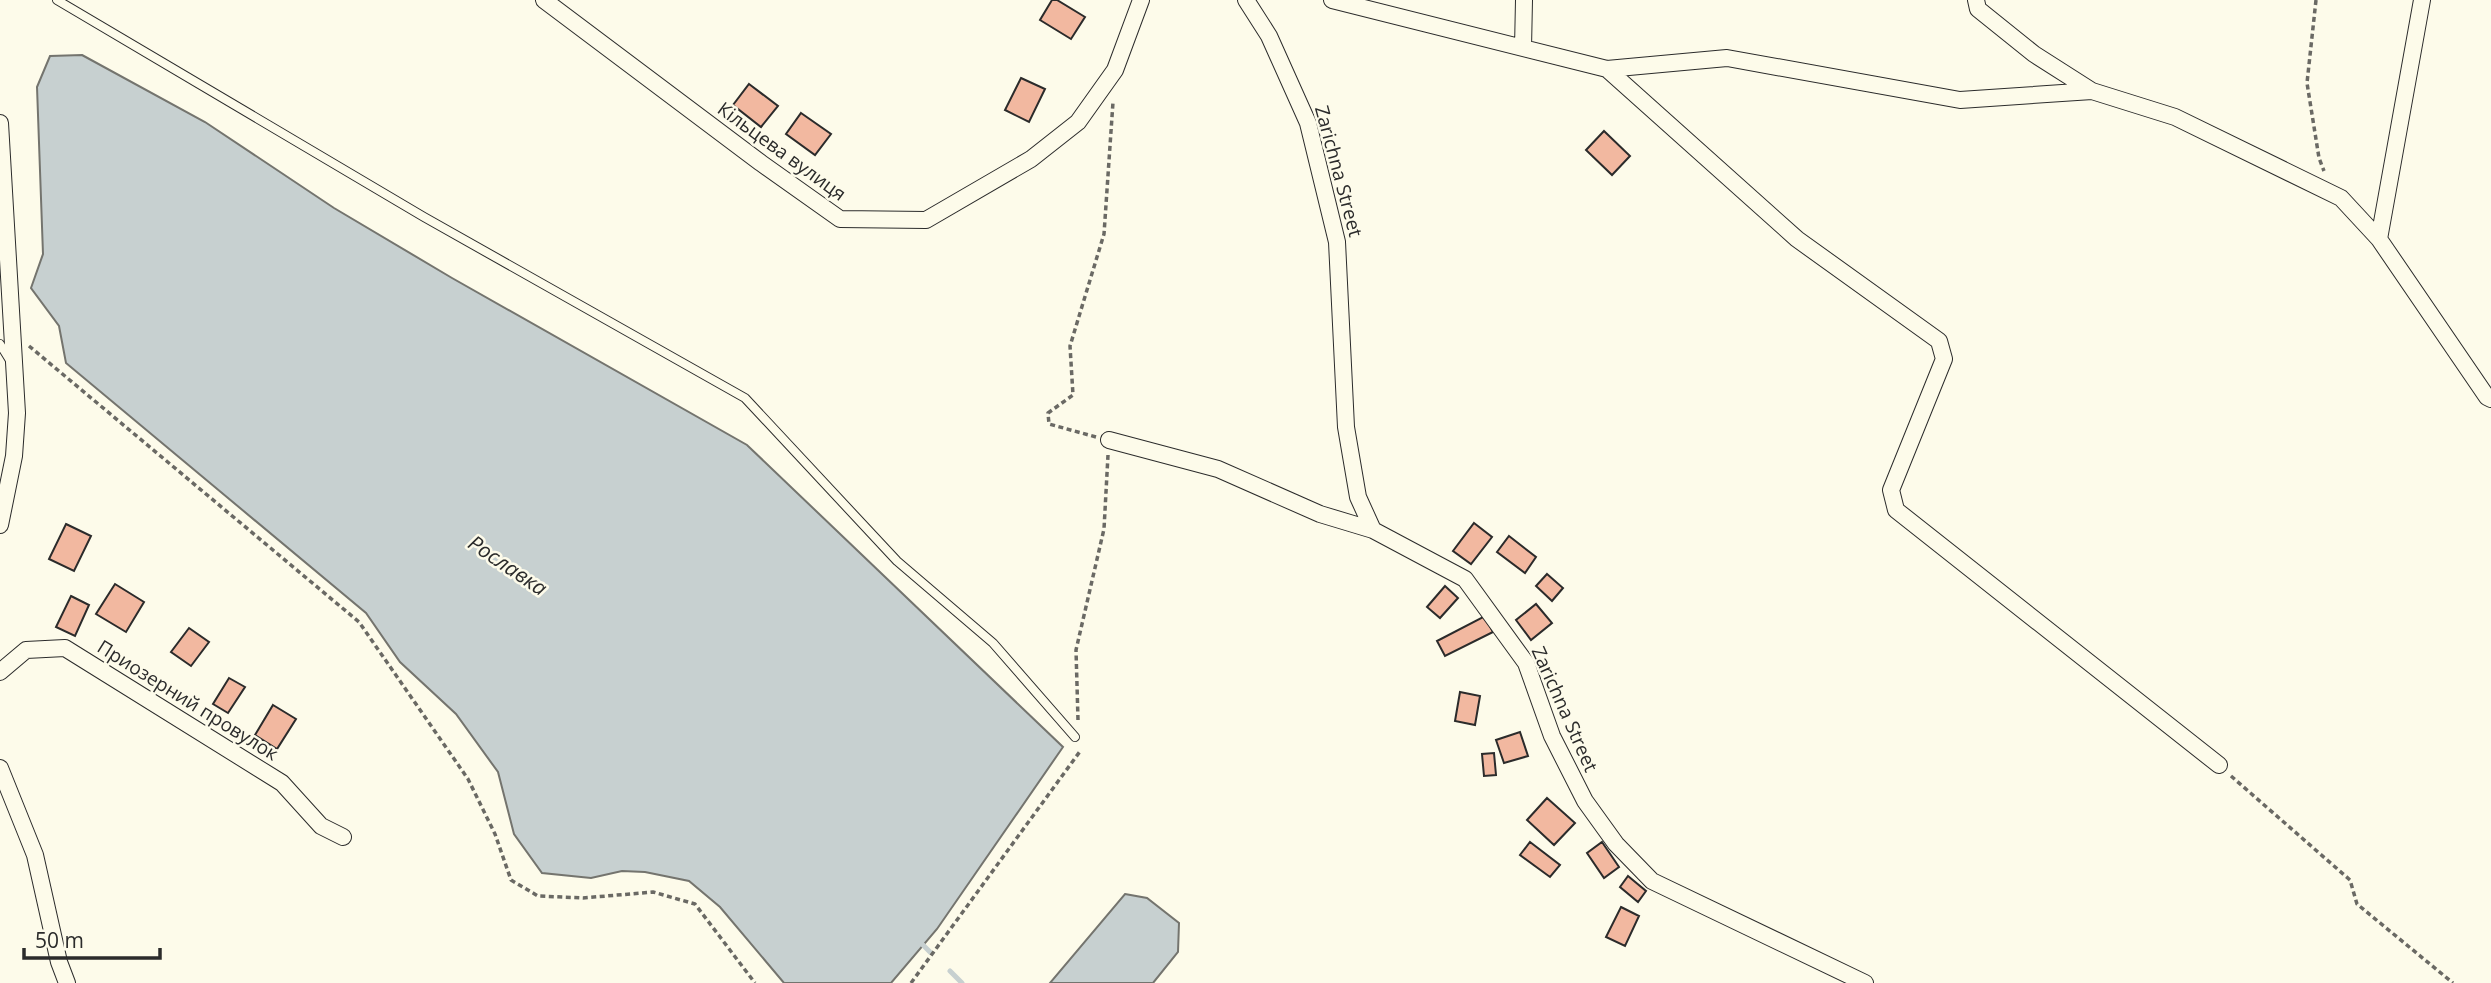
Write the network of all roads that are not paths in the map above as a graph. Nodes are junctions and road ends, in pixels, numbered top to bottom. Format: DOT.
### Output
graph roads {
  1 [pos="57,0"];
  2 [pos="544,0"];
  3 [pos="1141,0"];
  4 [pos="1246,0"];
  5 [pos="1332,0"];
  6 [pos="1524,0"];
  7 [pos="1976,0"];
  8 [pos="2422,0"];
  9 [pos="1524,48"];
  10 [pos="1607,69"];
  11 [pos="2092,91"];
  12 [pos="0,123"];
  13 [pos="2379,239"];
  14 [pos="0,344"];
  15 [pos="16,373"];
  16 [pos="2491,399"];
  17 [pos="1109,440"];
  18 [pos="0,525"];
  19 [pos="1373,530"];
  20 [pos="0,672"];
  21 [pos="1075,737"];
  22 [pos="2218,765"];
  23 [pos="0,768"];
  24 [pos="343,837"];
  25 [pos="67,983"];
  26 [pos="1865,983"];
  1 -- 21 [label="lane"];
  2 -- 3 [label="street, Кільцева вулиця"];
  4 -- 19 [label="street, Zarichna Street"];
  5 -- 9 [label="street"];
  6 -- 9 [label="street"];
  7 -- 11 [label="street"];
  8 -- 13 [label="street"];
  9 -- 10 [label="street"];
  10 -- 11 [label="street"];
  10 -- 22 [label="street"];
  11 -- 13 [label="street"];
  12 -- 15 [label="street"];
  13 -- 16 [label="street"];
  14 -- 15 [label="lane"];
  15 -- 18 [label="street"];
  17 -- 19 [label="street, Zarichna Street"];
  19 -- 26 [label="street, Zarichna Street"];
  20 -- 24 [label="street, Приозерний провулок"];
  23 -- 25 [label="street"];
}
